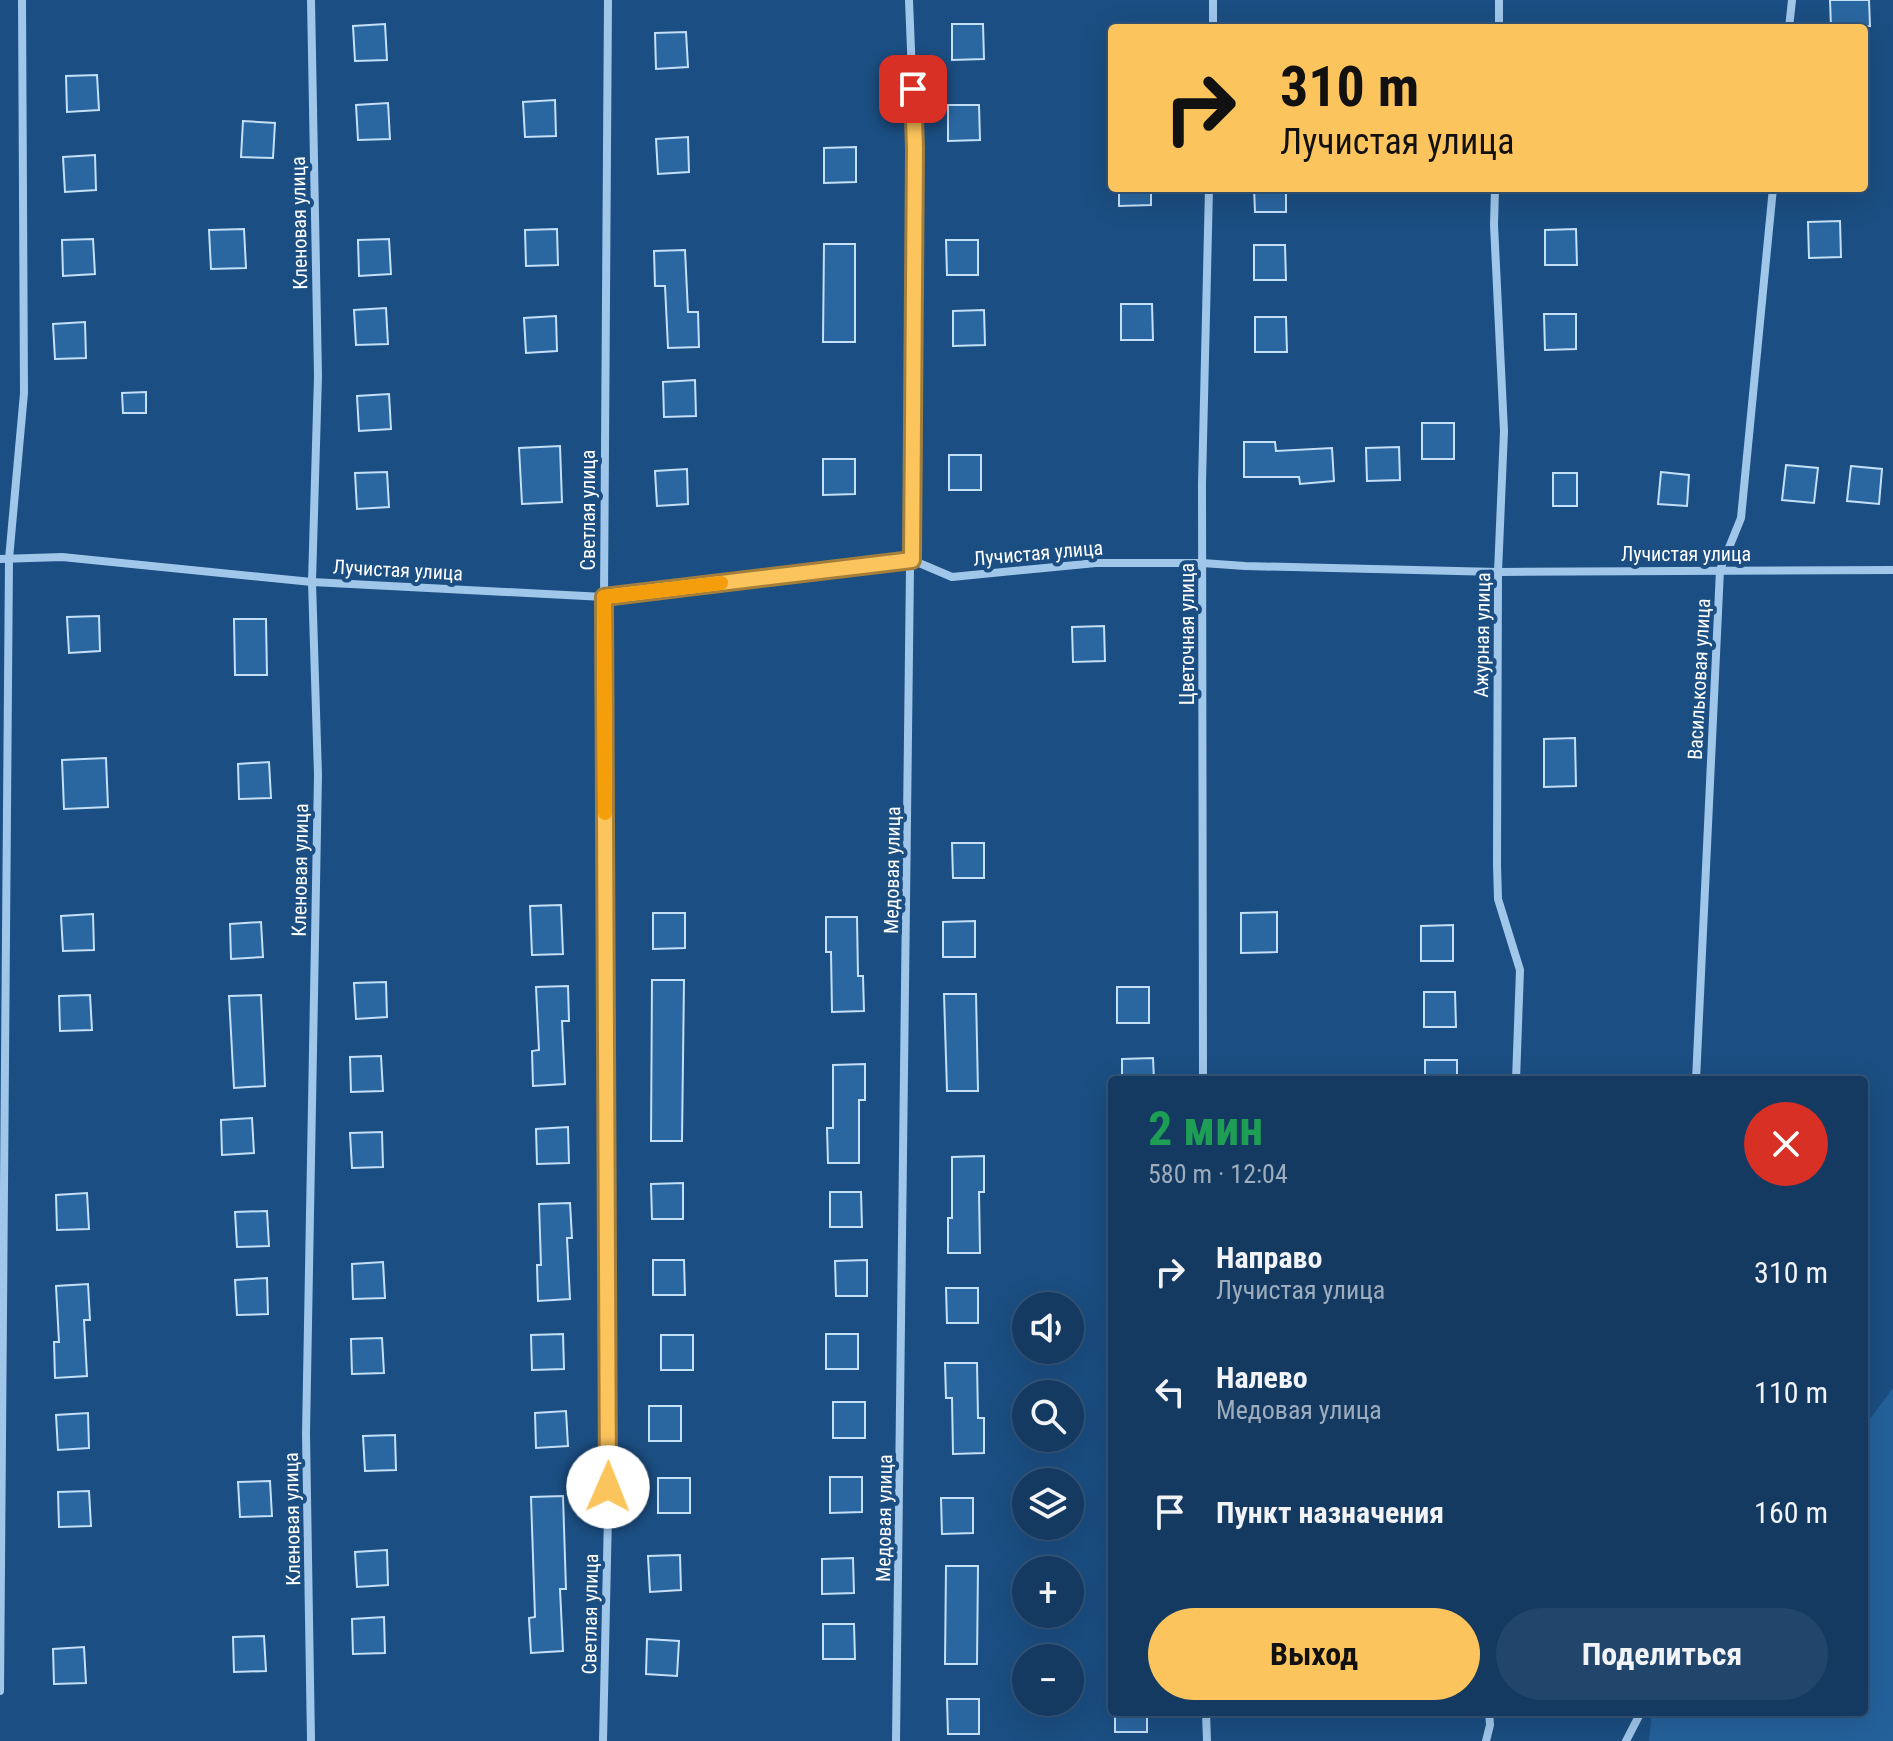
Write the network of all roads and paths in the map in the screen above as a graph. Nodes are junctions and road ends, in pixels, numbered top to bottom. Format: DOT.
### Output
graph roads {
  1 [pos="22,0"];
  2 [pos="311,0"];
  3 [pos="608,0"];
  4 [pos="909,0"];
  5 [pos="1213,0"];
  6 [pos="1499,0"];
  7 [pos="1792,0"];
  8 [pos="1213,24"];
  9 [pos="1499,24"];
  10 [pos="1789,24"];
  11 [pos="1209,192"];
  12 [pos="1495,192"];
  13 [pos="1773,192"];
  14 [pos="4,559"];
  15 [pos="912,560"];
  16 [pos="1202,563"];
  17 [pos="1720,570"];
  18 [pos="1893,570"];
  19 [pos="1498,572"];
  20 [pos="312,582"];
  21 [pos="604,597"];
  22 [pos="1203,1076"];
  23 [pos="1516,1076"];
  24 [pos="1696,1076"];
  25 [pos="0,1691"];
  26 [pos="1206,1716"];
  27 [pos="1489,1716"];
  28 [pos="1639,1716"];
  29 [pos="311,1741"];
  30 [pos="603,1741"];
  31 [pos="896,1741"];
  32 [pos="1207,1741"];
  33 [pos="1486,1741"];
  34 [pos="1626,1741"];
  1 -- 14 [label="street"];
  2 -- 20 [label="street, Кленовая улица"];
  3 -- 21 [label="street, Светлая улица"];
  4 -- 15 [label="street, Медовая улица"];
  5 -- 8 [label="street"];
  6 -- 9 [label="street"];
  7 -- 10 [label="street"];
  11 -- 16 [label="street, Цветочная улица"];
  12 -- 19 [label="street, Ажурная улица"];
  13 -- 17 [label="street, Васильковая улица"];
  14 -- 20 [label="street, Лучистая улица"];
  14 -- 25 [label="street"];
  15 -- 16 [label="street, Лучистая улица"];
  15 -- 21 [label="street, Лучистая улица"];
  15 -- 31 [label="street, Медовая улица"];
  16 -- 19 [label="street, Лучистая улица"];
  16 -- 22 [label="street, Цветочная улица"];
  17 -- 18 [label="street, Лучистая улица"];
  17 -- 19 [label="street, Лучистая улица"];
  17 -- 24 [label="street, Васильковая улица"];
  19 -- 23 [label="street, Ажурная улица"];
  20 -- 21 [label="street, Лучистая улица"];
  20 -- 29 [label="street, Кленовая улица"];
  21 -- 30 [label="street, Светлая улица"];
  26 -- 32 [label="street"];
  27 -- 33 [label="street"];
  28 -- 34 [label="street"];
}
